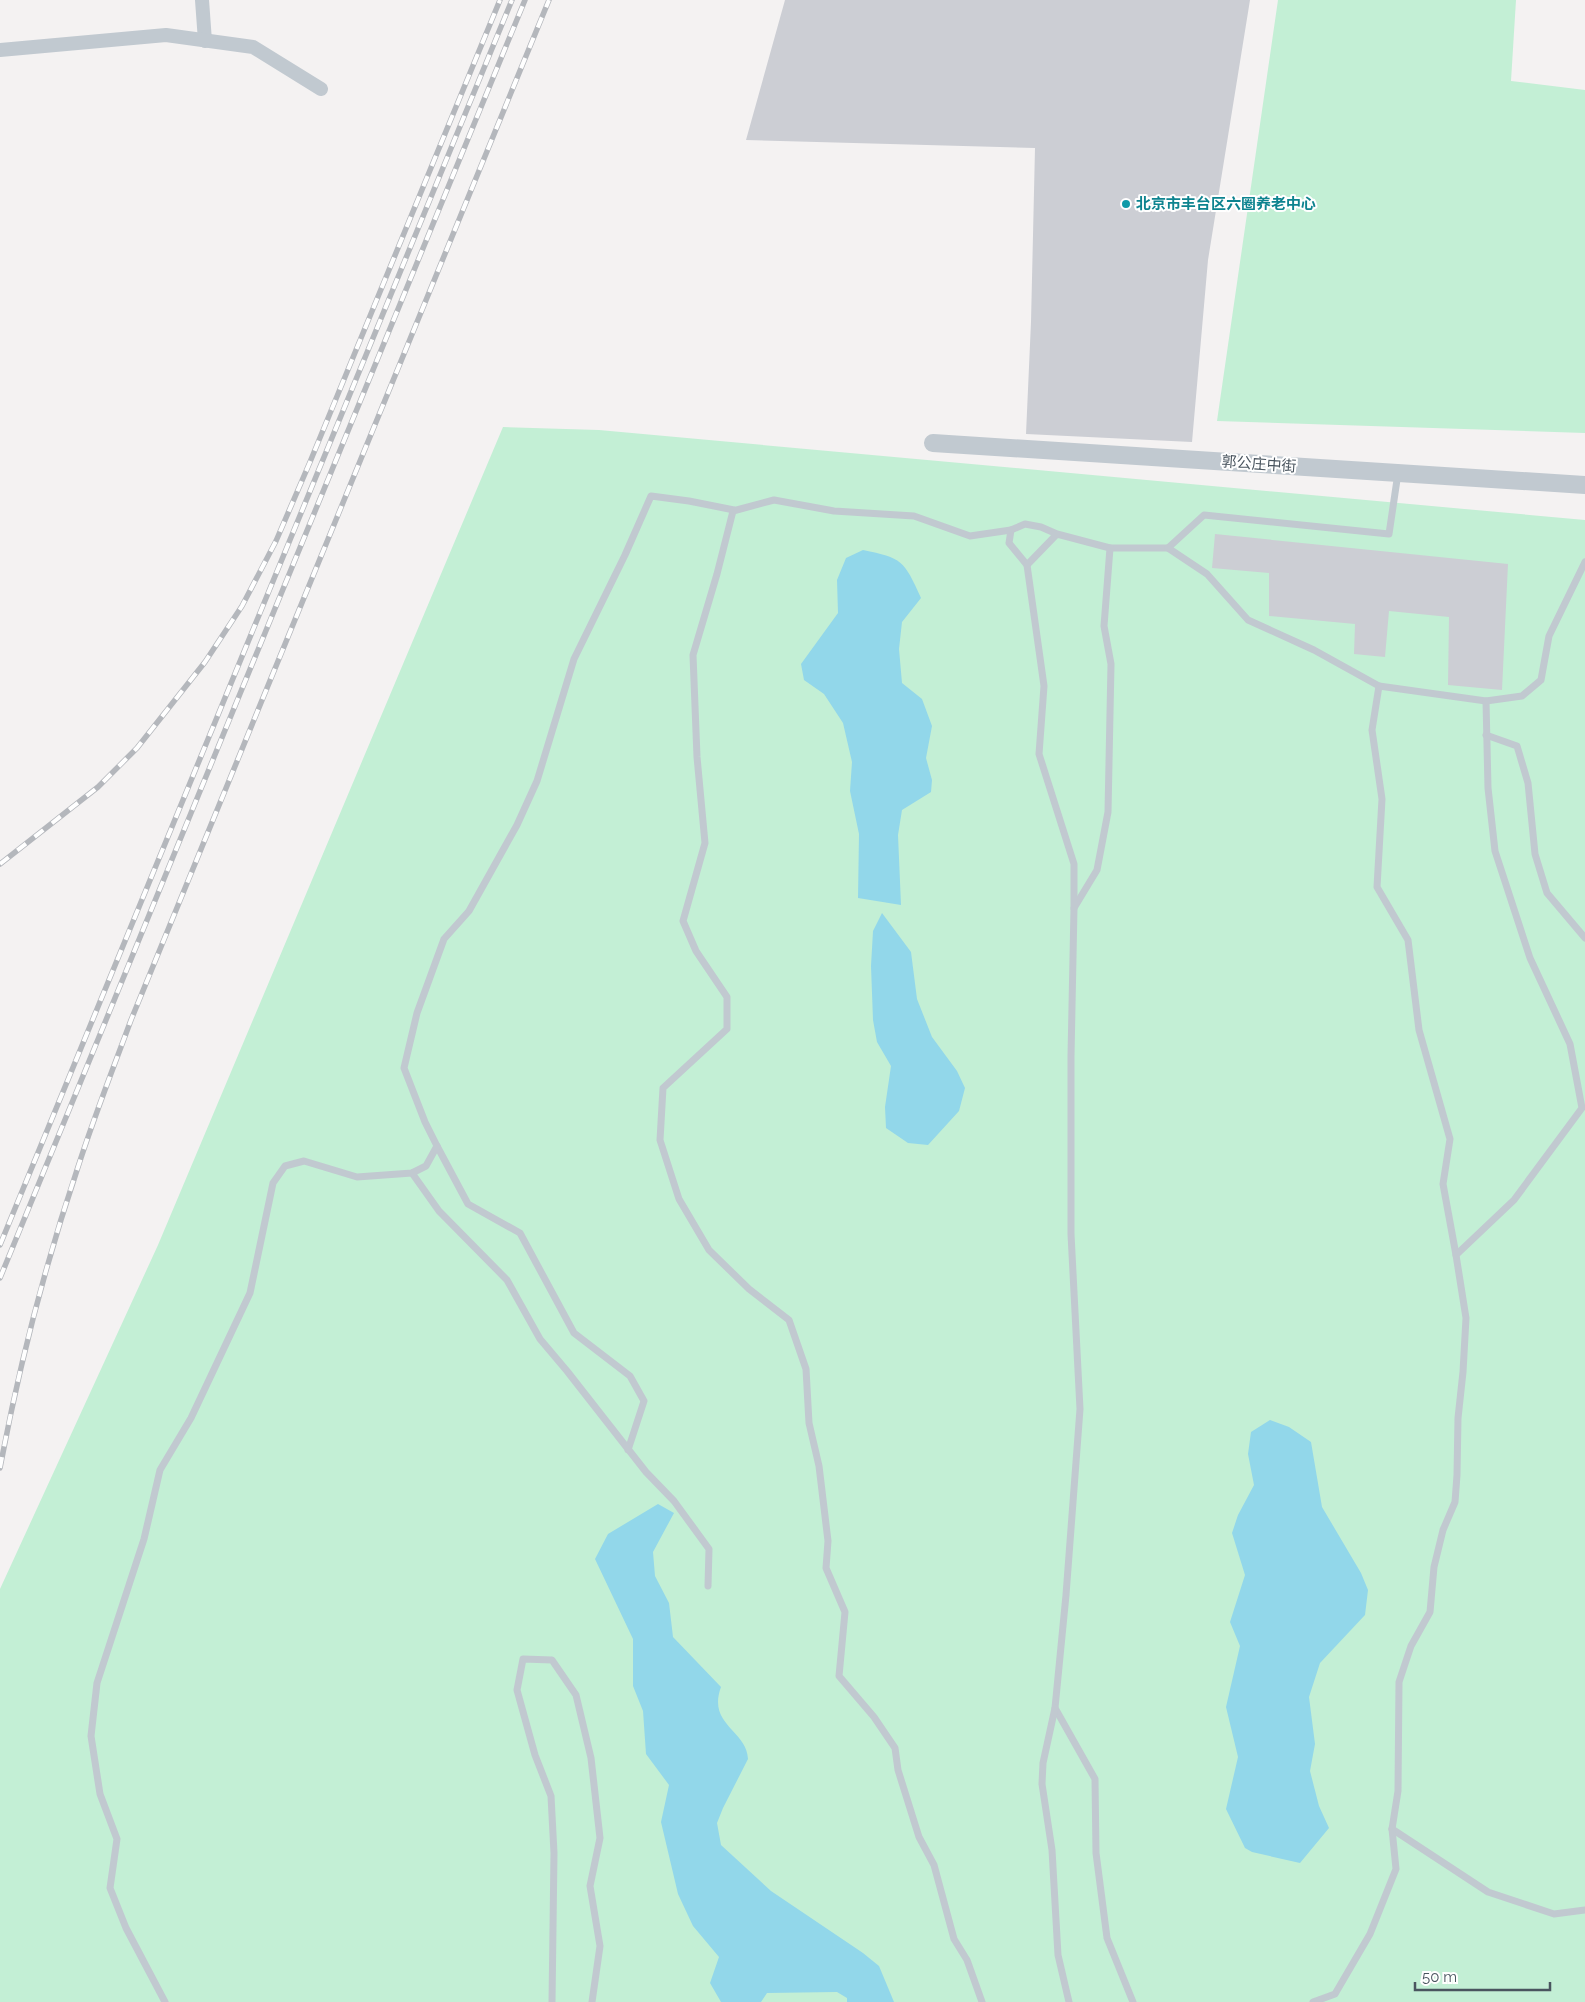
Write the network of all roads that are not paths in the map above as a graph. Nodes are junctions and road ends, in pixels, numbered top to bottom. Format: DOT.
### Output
graph roads {
  1 [pos="202,0"];
  2 [pos="205,41"];
  3 [pos="0,50"];
  4 [pos="321,89"];
  5 [pos="933,443"];
  6 [pos="1398,473"];
  7 [pos="1585,485"];
  8 [pos="734,510"];
  9 [pos="1011,530"];
  10 [pos="1057,534"];
  11 [pos="1110,548"];
  12 [pos="1168,548"];
  13 [pos="1585,562"];
  14 [pos="1027,565"];
  15 [pos="1379,686"];
  16 [pos="1486,701"];
  17 [pos="1486,735"];
  18 [pos="1074,908"];
  19 [pos="1585,938"];
  20 [pos="437,1146"];
  21 [pos="412,1174"];
  22 [pos="1456,1255"];
  23 [pos="628,1450"];
  24 [pos="708,1586"];
  25 [pos="1055,1708"];
  26 [pos="1392,1829"];
  27 [pos="1585,1910"];
  28 [pos="165,2002"];
  29 [pos="552,2002"];
  30 [pos="592,2002"];
  31 [pos="982,2002"];
  32 [pos="1069,2002"];
  33 [pos="1133,2002"];
  34 [pos="1313,2002"];
  1 -- 2 [label="street"];
  2 -- 3 [label="street"];
  2 -- 4 [label="street"];
  5 -- 6 [label="street, 郭公庄中街"];
  6 -- 7 [label="street, 郭公庄中街"];
  6 -- 12 [label="lane"];
  8 -- 9 [label="lane"];
  8 -- 20 [label="lane"];
  8 -- 31 [label="lane"];
  9 -- 10 [label="lane"];
  9 -- 14 [label="lane"];
  10 -- 11 [label="lane"];
  10 -- 14 [label="lane"];
  11 -- 12 [label="lane"];
  11 -- 18 [label="lane"];
  12 -- 15 [label="lane"];
  13 -- 16 [label="lane"];
  14 -- 18 [label="lane"];
  15 -- 16 [label="lane"];
  15 -- 22 [label="lane"];
  16 -- 17 [label="lane"];
  17 -- 19 [label="lane"];
  17 -- 22 [label="lane"];
  18 -- 25 [label="lane"];
  20 -- 21 [label="lane"];
  20 -- 23 [label="lane"];
  21 -- 23 [label="lane"];
  21 -- 28 [label="lane"];
  22 -- 26 [label="lane"];
  23 -- 24 [label="lane"];
  25 -- 32 [label="lane"];
  25 -- 33 [label="lane"];
  26 -- 27 [label="lane"];
  26 -- 34 [label="lane"];
  29 -- 30 [label="lane"];
}
